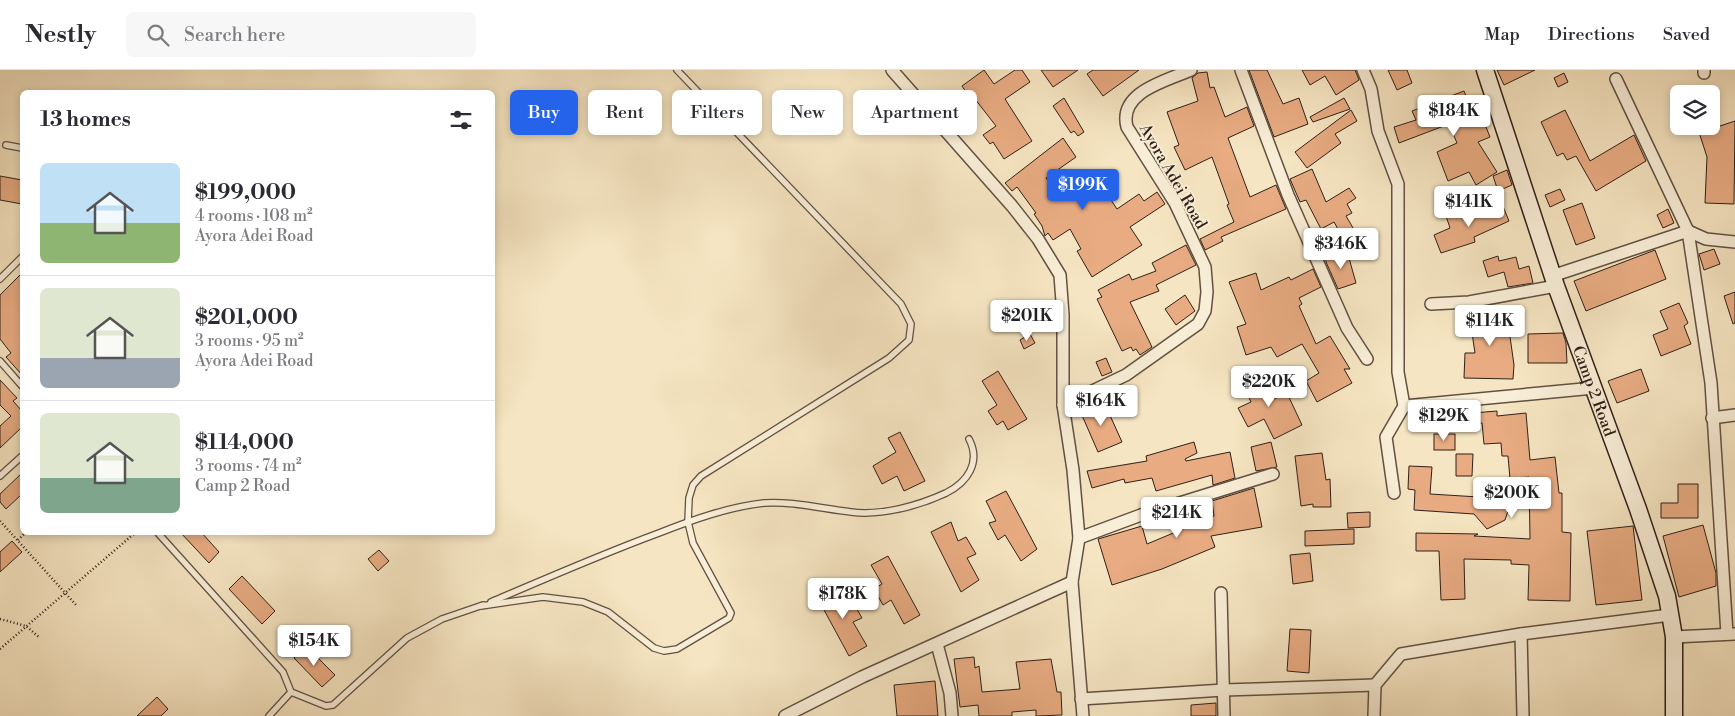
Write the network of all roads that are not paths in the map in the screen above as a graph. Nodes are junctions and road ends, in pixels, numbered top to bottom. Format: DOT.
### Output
graph roads {
  1 [pos="677,70"];
  2 [pos="892,70"];
  3 [pos="1191,70"];
  4 [pos="1241,70"];
  5 [pos="1363,70"];
  6 [pos="1485,70"];
  7 [pos="1616,79"];
  8 [pos="6,145"];
  9 [pos="20,148"];
  10 [pos="1688,231"];
  11 [pos="1735,242"];
  12 [pos="20,259"];
  13 [pos="0,279"];
  14 [pos="1554,281"];
  15 [pos="1431,304"];
  16 [pos="1367,359"];
  17 [pos="0,361"];
  18 [pos="20,384"];
  19 [pos="1594,388"];
  20 [pos="1063,405"];
  21 [pos="1404,406"];
  22 [pos="1735,415"];
  23 [pos="1712,418"];
  24 [pos="969,439"];
  25 [pos="20,458"];
  26 [pos="1273,474"];
  27 [pos="0,476"];
  28 [pos="1394,493"];
  29 [pos="688,522"];
  30 [pos="160,535"];
  31 [pos="1079,538"];
  32 [pos="1072,582"];
  33 [pos="1222,593"];
  34 [pos="481,606"];
  35 [pos="1670,614"];
  36 [pos="1521,634"];
  37 [pos="1731,634"];
  38 [pos="1674,637"];
  39 [pos="937,644"];
  40 [pos="1375,685"];
  41 [pos="1224,690"];
  42 [pos="291,692"];
  43 [pos="1081,699"];
  44 [pos="797,713"];
  45 [pos="269,716"];
  46 [pos="785,716"];
  47 [pos="952,716"];
  48 [pos="1083,716"];
  49 [pos="1224,716"];
  50 [pos="1374,716"];
  51 [pos="1523,716"];
  52 [pos="1674,716"];
  1 -- 29 [label="lane"];
  2 -- 20 [label="street"];
  3 -- 20 [label="street, Ayora Adei Road"];
  4 -- 16 [label="street"];
  5 -- 21 [label="street"];
  6 -- 14 [label="street, Camp 2 Road"];
  7 -- 10 [label="street"];
  8 -- 9 [label="lane"];
  10 -- 11 [label="street"];
  10 -- 14 [label="street"];
  10 -- 23 [label="street"];
  12 -- 13 [label="lane"];
  14 -- 15 [label="street"];
  14 -- 19 [label="street, Camp 2 Road"];
  17 -- 18 [label="lane"];
  19 -- 21 [label="street"];
  19 -- 35 [label="street, Camp 2 Road"];
  20 -- 31 [label="street"];
  21 -- 28 [label="street"];
  22 -- 23 [label="street"];
  23 -- 37 [label="street"];
  24 -- 29 [label="lane"];
  25 -- 27 [label="lane"];
  26 -- 31 [label="street"];
  29 -- 34 [label="lane"];
  29 -- 34 [label="lane"];
  30 -- 42 [label="lane"];
  31 -- 32 [label="street"];
  32 -- 39 [label="street"];
  32 -- 43 [label="street"];
  33 -- 41 [label="street"];
  34 -- 42 [label="lane"];
  35 -- 36 [label="street"];
  35 -- 38 [label="street, Camp 2 Road"];
  36 -- 40 [label="street"];
  36 -- 51 [label="street"];
  37 -- 38 [label="street"];
  38 -- 52 [label="street, Camp 2 Road"];
  39 -- 44 [label="street"];
  39 -- 47 [label="street"];
  40 -- 41 [label="street"];
  40 -- 50 [label="street"];
  41 -- 43 [label="street"];
  41 -- 49 [label="street"];
  42 -- 45 [label="lane"];
  43 -- 48 [label="street"];
  44 -- 46 [label="street"];
}
